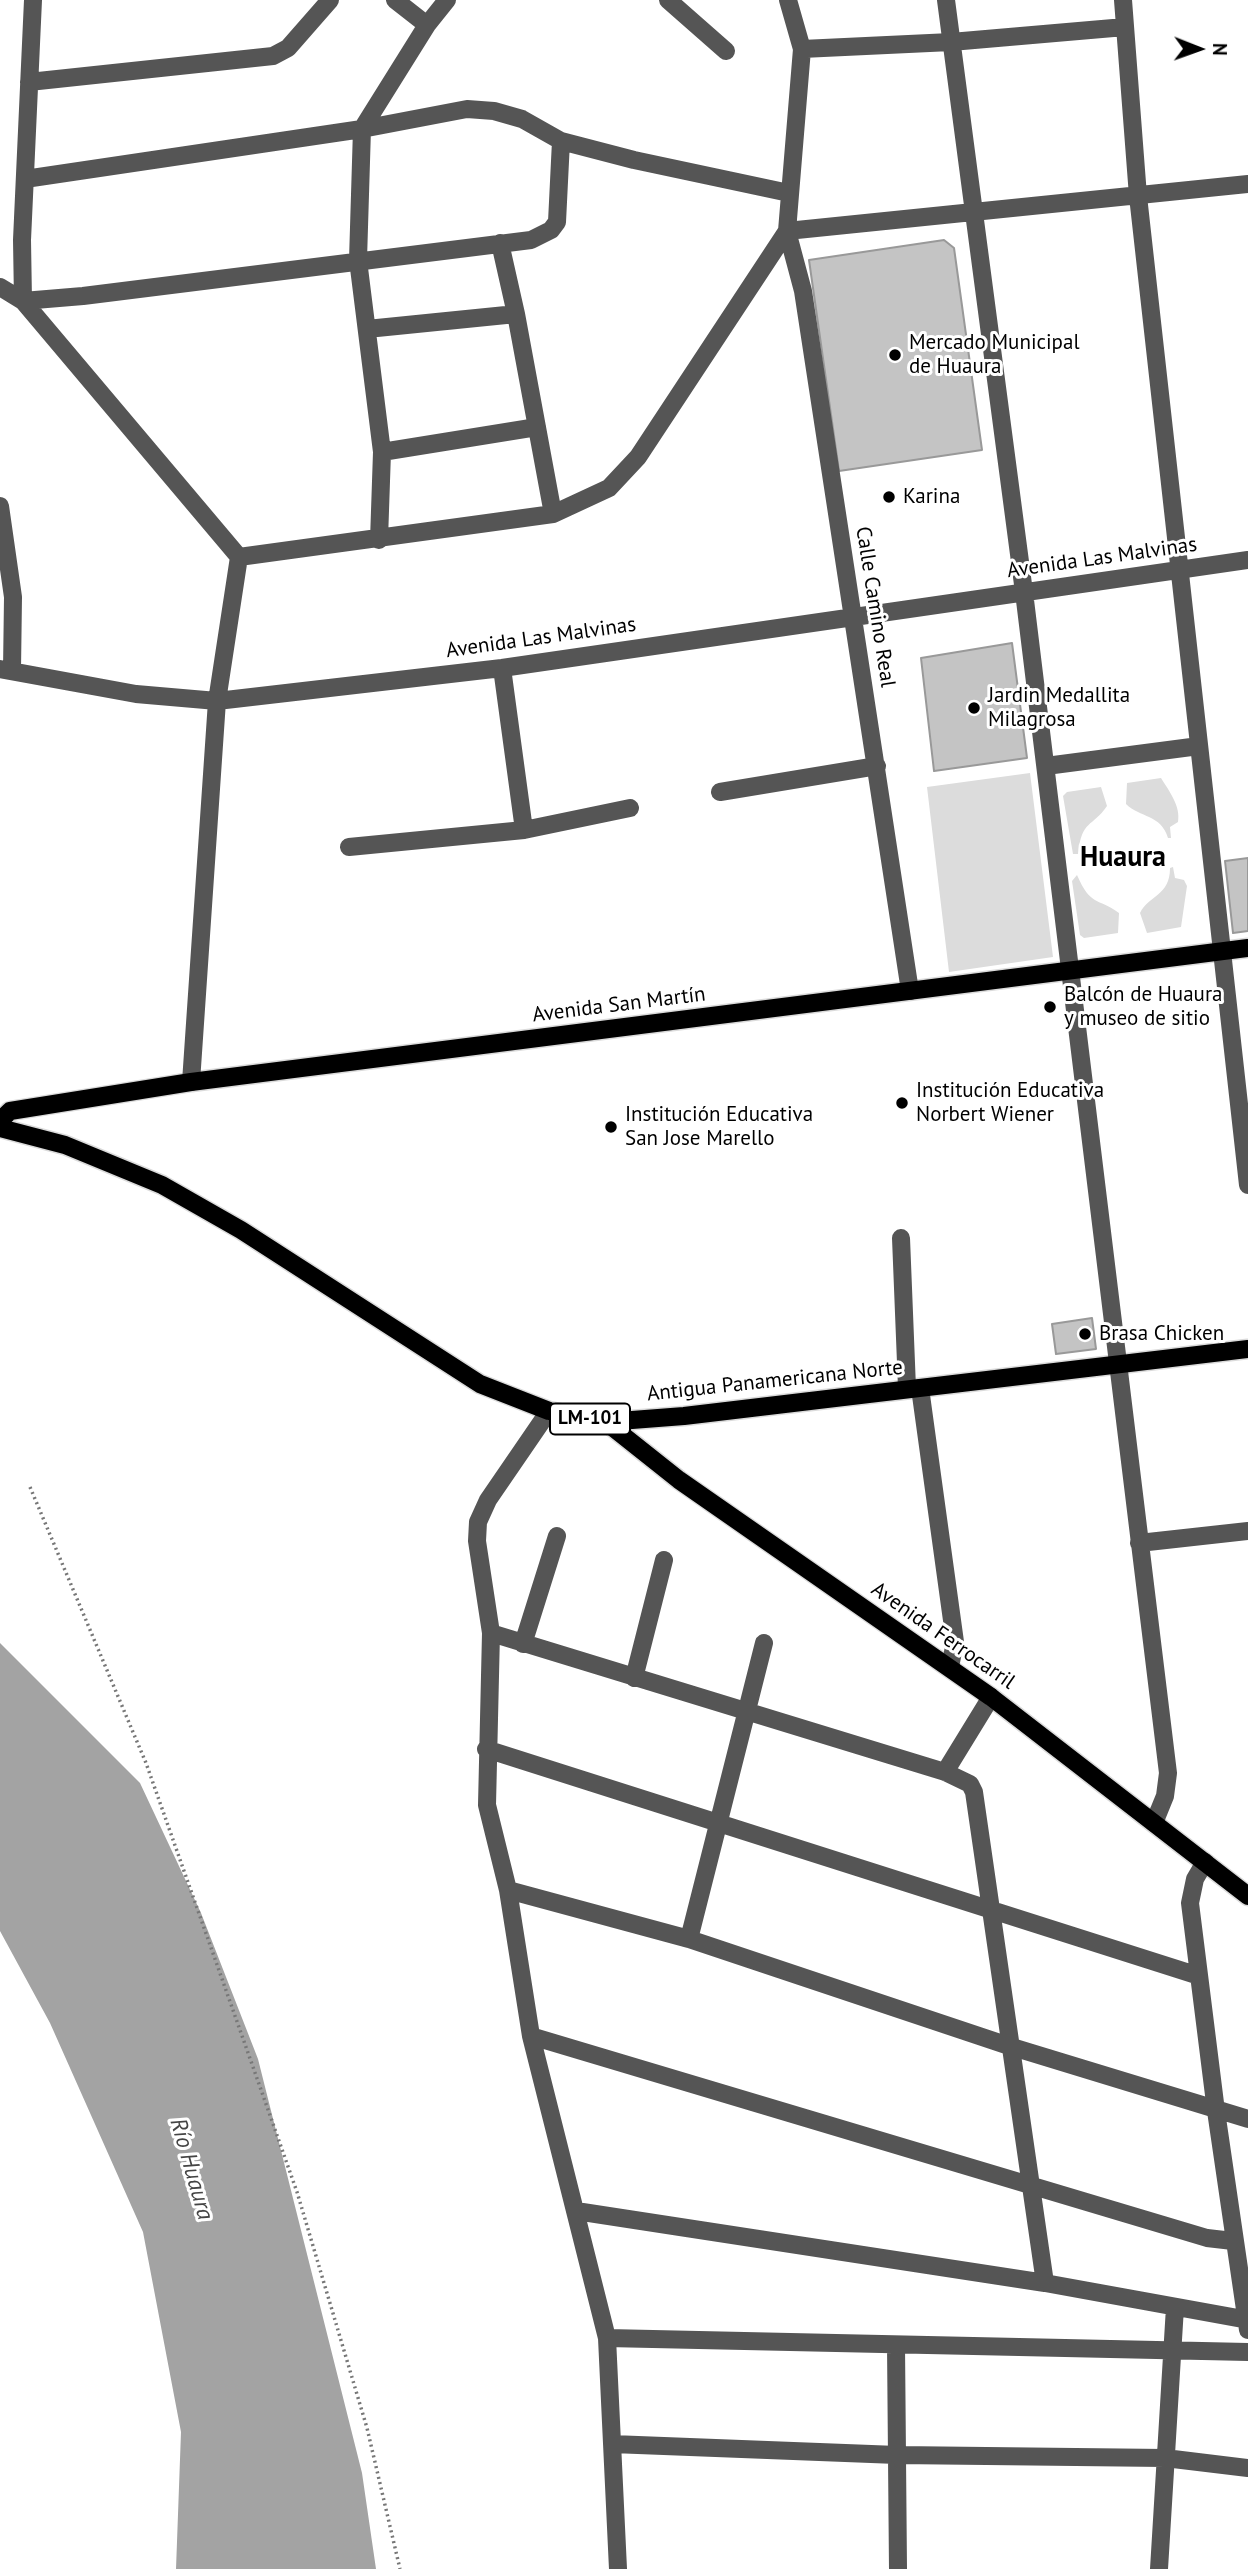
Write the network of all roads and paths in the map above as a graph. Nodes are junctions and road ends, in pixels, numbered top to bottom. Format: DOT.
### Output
graph roads {
  1 [pos="33,0"];
  2 [pos="330,0"];
  3 [pos="395,0"];
  4 [pos="447,0"];
  5 [pos="668,0"];
  6 [pos="789,0"];
  7 [pos="946,0"];
  8 [pos="1123,0"];
  9 [pos="427,25"];
  10 [pos="1125,27"];
  11 [pos="951,42"];
  12 [pos="802,49"];
  13 [pos="726,51"];
  14 [pos="29,82"];
  15 [pos="362,129"];
  16 [pos="561,141"];
  17 [pos="25,179"];
  18 [pos="1248,184"];
  19 [pos="789,192"];
  20 [pos="1138,195"];
  21 [pos="972,214"];
  22 [pos="787,231"];
  23 [pos="500,243"];
  24 [pos="358,260"];
  25 [pos="0,287"];
  26 [pos="23,301"];
  27 [pos="516,314"];
  28 [pos="368,329"];
  29 [pos="537,427"];
  30 [pos="382,452"];
  31 [pos="0,506"];
  32 [pos="553,514"];
  33 [pos="379,540"];
  34 [pos="239,557"];
  35 [pos="1248,560"];
  36 [pos="1180,570"];
  37 [pos="1024,592"];
  38 [pos="854,616"];
  39 [pos="502,668"];
  40 [pos="6,669"];
  41 [pos="217,701"];
  42 [pos="1199,746"];
  43 [pos="877,766"];
  44 [pos="1046,766"];
  45 [pos="720,792"];
  46 [pos="630,808"];
  47 [pos="524,830"];
  48 [pos="349,846"];
  49 [pos="1248,948"];
  50 [pos="1222,951"];
  51 [pos="1071,970"];
  52 [pos="910,991"];
  53 [pos="191,1082"];
  54 [pos="0,1121"];
  55 [pos="0,1128"];
  56 [pos="1248,1185"];
  57 [pos="901,1238"];
  58 [pos="1248,1349"];
  59 [pos="1118,1364"];
  60 [pos="914,1388"];
  61 [pos="549,1411"];
  62 [pos="606,1422"];
  63 [pos="30,1487"];
  64 [pos="1248,1531"];
  65 [pos="557,1536"];
  66 [pos="1139,1543"];
  67 [pos="664,1560"];
  68 [pos="491,1633"];
  69 [pos="523,1643"];
  70 [pos="764,1643"];
  71 [pos="950,1667"];
  72 [pos="634,1678"];
  73 [pos="991,1697"];
  74 [pos="748,1714"];
  75 [pos="486,1749"];
  76 [pos="945,1772"];
  77 [pos="1154,1823"];
  78 [pos="717,1824"];
  79 [pos="1205,1863"];
  80 [pos="508,1889"];
  81 [pos="1248,1896"];
  82 [pos="992,1913"];
  83 [pos="689,1939"];
  84 [pos="1199,1976"];
  85 [pos="530,2036"];
  86 [pos="1009,2046"];
  87 [pos="1216,2111"];
  88 [pos="1248,2119"];
  89 [pos="1029,2187"];
  90 [pos="576,2211"];
  91 [pos="1233,2241"];
  92 [pos="1045,2283"];
  93 [pos="1175,2307"];
  94 [pos="1247,2324"];
  95 [pos="607,2338"];
  96 [pos="896,2344"];
  97 [pos="1174,2351"];
  98 [pos="1248,2352"];
  99 [pos="612,2444"];
  100 [pos="897,2455"];
  101 [pos="1165,2458"];
  102 [pos="1248,2468"];
  103 [pos="400,2569"];
  104 [pos="618,2569"];
  105 [pos="898,2569"];
  106 [pos="1159,2569"];
  1 -- 14 [label="street"];
  2 -- 14 [label="street"];
  3 -- 9 [label="street"];
  4 -- 9 [label="street"];
  5 -- 13 [label="street"];
  6 -- 12 [label="street"];
  7 -- 11 [label="street"];
  8 -- 10 [label="street"];
  9 -- 15 [label="street"];
  10 -- 11 [label="street"];
  10 -- 20 [label="street"];
  11 -- 12 [label="street"];
  11 -- 21 [label="street"];
  12 -- 19 [label="street"];
  14 -- 17 [label="street"];
  15 -- 16 [label="street"];
  15 -- 17 [label="street"];
  15 -- 24 [label="street"];
  16 -- 19 [label="street"];
  16 -- 23 [label="street"];
  17 -- 26 [label="street"];
  18 -- 20 [label="street"];
  19 -- 22 [label="street"];
  20 -- 21 [label="street"];
  20 -- 36 [label="street"];
  21 -- 22 [label="street"];
  21 -- 37 [label="street"];
  22 -- 32 [label="street"];
  22 -- 38 [label="street, Calle Camino Real"];
  23 -- 24 [label="street"];
  23 -- 27 [label="street"];
  24 -- 26 [label="street"];
  24 -- 28 [label="street"];
  25 -- 26 [label="street"];
  26 -- 34 [label="street"];
  27 -- 28 [label="street"];
  27 -- 29 [label="street"];
  28 -- 30 [label="street"];
  29 -- 30 [label="street"];
  29 -- 32 [label="street"];
  30 -- 33 [label="street"];
  31 -- 40 [label="street"];
  32 -- 33 [label="street"];
  33 -- 34 [label="street"];
  34 -- 41 [label="street"];
  35 -- 36 [label="street, Avenida Las Malvinas"];
  36 -- 37 [label="street, Avenida Las Malvinas"];
  36 -- 42 [label="street"];
  37 -- 38 [label="street, Avenida Las Malvinas"];
  37 -- 44 [label="street"];
  38 -- 39 [label="street, Avenida Las Malvinas"];
  38 -- 43 [label="street, Calle Camino Real"];
  39 -- 41 [label="street, Avenida Las Malvinas"];
  39 -- 47 [label="street"];
  40 -- 41 [label="street, Avenida Las Malvinas"];
  41 -- 53 [label="street"];
  42 -- 44 [label="street"];
  42 -- 50 [label="street"];
  43 -- 45 [label="street"];
  43 -- 52 [label="street, Calle Camino Real"];
  44 -- 51 [label="street"];
  46 -- 47 [label="street"];
  47 -- 48 [label="street"];
  49 -- 50 [label="main road, Avenida San Martín"];
  50 -- 51 [label="main road, Avenida San Martín"];
  50 -- 56 [label="street"];
  51 -- 52 [label="main road, Avenida San Martín"];
  51 -- 59 [label="street"];
  52 -- 53 [label="main road, Avenida San Martín"];
  53 -- 54 [label="main road, Avenida San Martín"];
  55 -- 61 [label="main road, Antigua Panamericana Norte / LM-101"];
  57 -- 60 [label="street"];
  58 -- 59 [label="main road, Antigua Panamericana Norte / LM-101"];
  59 -- 60 [label="main road, Antigua Panamericana Norte / LM-101"];
  59 -- 66 [label="street"];
  60 -- 62 [label="main road, Antigua Panamericana Norte / LM-101"];
  60 -- 71 [label="street"];
  61 -- 62 [label="main road, Antigua Panamericana Norte / LM-101"];
  61 -- 68 [label="street"];
  62 -- 71 [label="main road, Avenida Ferrocarril"];
  63 -- 103 [label="path"];
  64 -- 66 [label="street"];
  65 -- 69 [label="street"];
  66 -- 77 [label="street"];
  67 -- 72 [label="street"];
  68 -- 69 [label="street"];
  68 -- 75 [label="street"];
  69 -- 72 [label="street"];
  70 -- 74 [label="street"];
  71 -- 73 [label="main road, Avenida Ferrocarril"];
  72 -- 74 [label="street"];
  73 -- 76 [label="street"];
  73 -- 77 [label="main road, Avenida Ferrocarril"];
  74 -- 76 [label="street"];
  74 -- 78 [label="street"];
  75 -- 78 [label="street"];
  75 -- 80 [label="street"];
  76 -- 82 [label="street"];
  77 -- 79 [label="main road, Avenida Ferrocarril"];
  78 -- 82 [label="street"];
  78 -- 83 [label="street"];
  79 -- 81 [label="main road, Avenida Ferrocarril"];
  79 -- 84 [label="street"];
  80 -- 83 [label="street"];
  80 -- 85 [label="street"];
  82 -- 84 [label="street"];
  82 -- 86 [label="street"];
  83 -- 86 [label="street"];
  84 -- 87 [label="street"];
  85 -- 89 [label="street"];
  85 -- 90 [label="street"];
  86 -- 87 [label="street"];
  86 -- 89 [label="street"];
  87 -- 88 [label="street"];
  87 -- 91 [label="street"];
  89 -- 91 [label="street"];
  89 -- 92 [label="street"];
  90 -- 92 [label="street"];
  90 -- 95 [label="street"];
  91 -- 94 [label="street"];
  92 -- 93 [label="street"];
  93 -- 94 [label="street"];
  93 -- 97 [label="street"];
  95 -- 96 [label="street"];
  95 -- 99 [label="street"];
  96 -- 97 [label="street"];
  96 -- 100 [label="street"];
  97 -- 98 [label="street"];
  97 -- 101 [label="street"];
  99 -- 100 [label="street"];
  99 -- 104 [label="street"];
  100 -- 101 [label="street"];
  100 -- 105 [label="street"];
  101 -- 102 [label="street"];
  101 -- 106 [label="street"];
}
